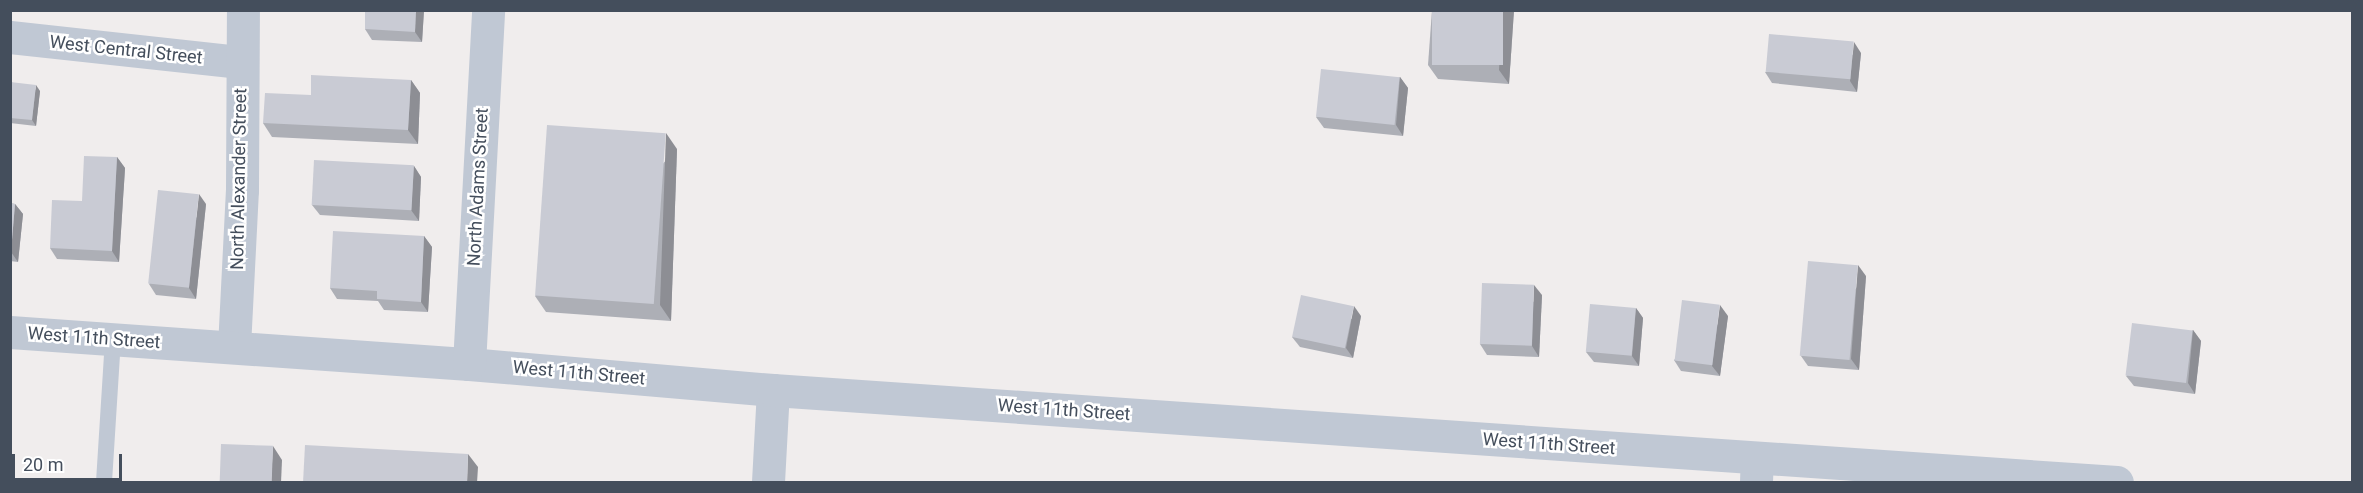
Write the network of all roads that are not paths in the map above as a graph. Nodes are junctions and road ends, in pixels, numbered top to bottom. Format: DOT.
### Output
graph roads {
  1 [pos="243,10"];
  2 [pos="488,10"];
  3 [pos="10,37"];
  4 [pos="241,62"];
  5 [pos="10,333"];
  6 [pos="113,340"];
  7 [pos="234,348"];
  8 [pos="469,364"];
  9 [pos="772,390"];
  10 [pos="1756,470"];
  11 [pos="104,483"];
  12 [pos="768,483"];
  13 [pos="2117,483"];
  1 -- 4 [label="street, North Alexander Street"];
  2 -- 8 [label="street, North Adams Street"];
  3 -- 4 [label="street, West Central Street"];
  4 -- 7 [label="street, North Alexander Street"];
  5 -- 6 [label="street, West 11th Street"];
  6 -- 7 [label="street, West 11th Street"];
  6 -- 11 [label="lane"];
  7 -- 8 [label="street, West 11th Street"];
  8 -- 9 [label="street, West 11th Street"];
  9 -- 10 [label="street, West 11th Street"];
  9 -- 12 [label="street"];
  10 -- 13 [label="street, West 11th Street"];
}
